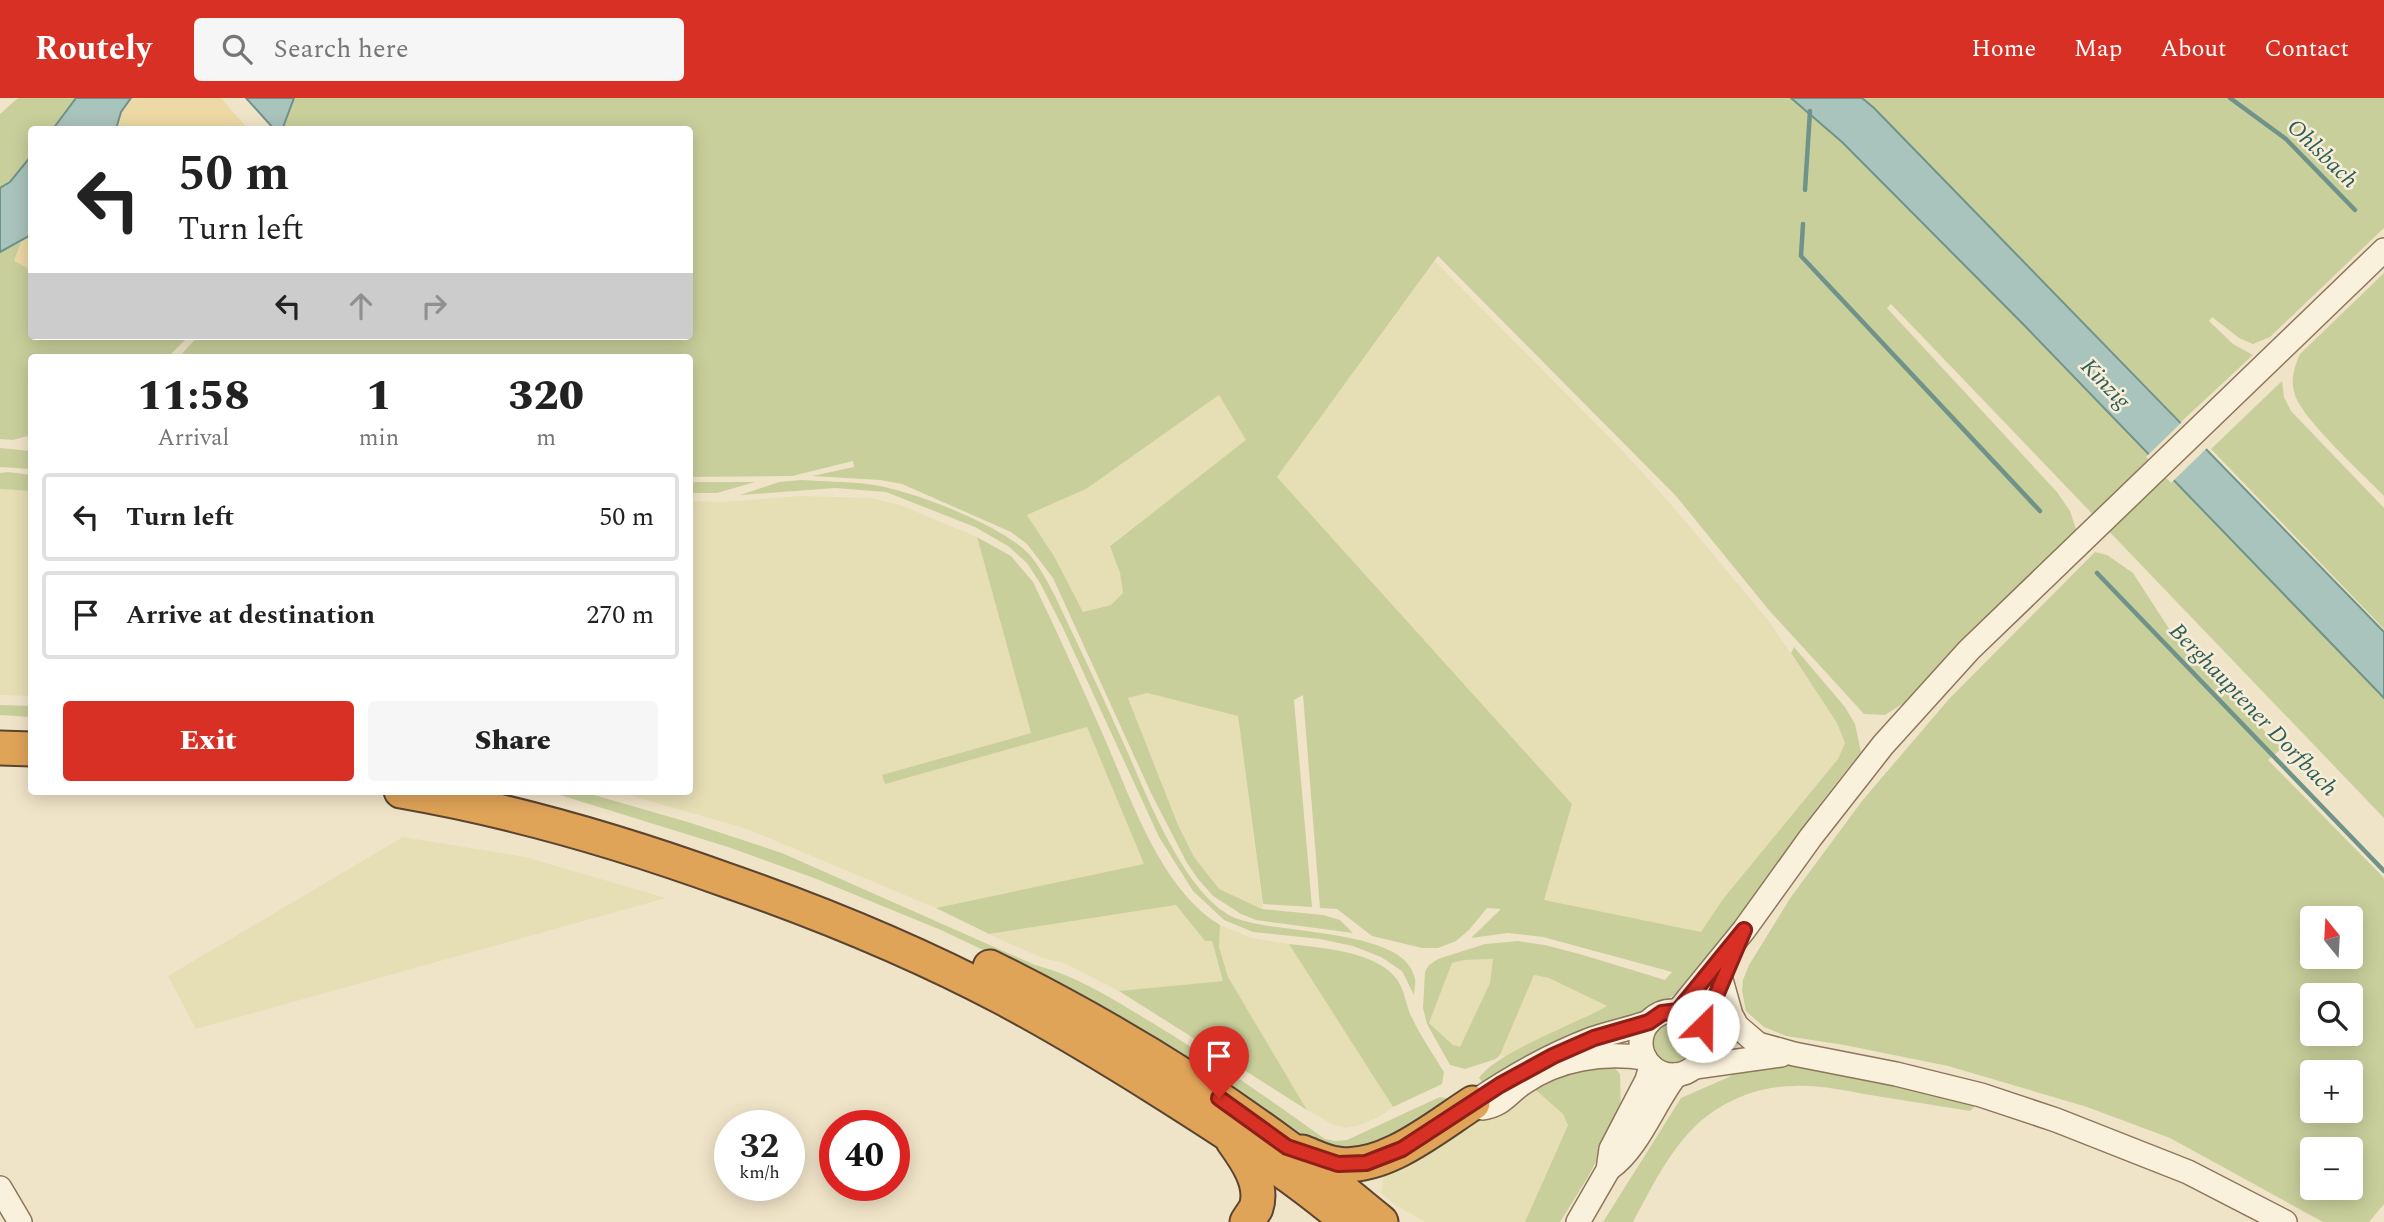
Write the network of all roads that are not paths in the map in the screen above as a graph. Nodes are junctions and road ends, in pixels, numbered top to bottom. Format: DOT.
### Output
graph roads {
  1 [pos="2384,250"];
  2 [pos="0,726"];
  3 [pos="28,727"];
  4 [pos="0,748"];
  5 [pos="28,749"];
  6 [pos="419,795"];
  7 [pos="505,795"];
  8 [pos="1744,930"];
  9 [pos="1722,983"];
  10 [pos="1678,1011"];
  11 [pos="1649,1022"];
  12 [pos="1702,1030"];
  13 [pos="1758,1044"];
  14 [pos="1794,1054"];
  15 [pos="1605,1055"];
  16 [pos="1648,1062"];
  17 [pos="1685,1071"];
  18 [pos="1637,1098"];
  19 [pos="1474,1103"];
  20 [pos="1225,1131"];
  21 [pos="1287,1147"];
  22 [pos="1608,1170"];
  23 [pos="0,1188"];
  24 [pos="20,1222"];
  25 [pos="1247,1222"];
  26 [pos="1348,1222"];
  27 [pos="1381,1222"];
  28 [pos="1578,1222"];
  29 [pos="2285,1222"];
  1 -- 8 [label="street"];
  2 -- 3 [label="highway"];
  4 -- 5 [label="highway"];
  6 -- 20 [label="highway"];
  7 -- 21 [label="highway"];
  8 -- 9 [label="street"];
  8 -- 10 [label="street"];
  9 -- 12 [label="street"];
  9 -- 13 [label="street"];
  10 -- 11 [label="street"];
  10 -- 12 [label="street"];
  11 -- 16 [label="street"];
  11 -- 19 [label="street"];
  12 -- 13 [label="street"];
  12 -- 17 [label="street"];
  13 -- 14 [label="street"];
  14 -- 17 [label="street"];
  14 -- 29 [label="street"];
  15 -- 16 [label="street"];
  15 -- 18 [label="street"];
  15 -- 19 [label="street"];
  16 -- 17 [label="street"];
  16 -- 18 [label="street"];
  17 -- 22 [label="street"];
  18 -- 22 [label="street"];
  19 -- 21 [label="highway"];
  20 -- 25 [label="highway"];
  20 -- 26 [label="highway"];
  21 -- 27 [label="highway"];
  22 -- 28 [label="street"];
  23 -- 24 [label="street"];
}
